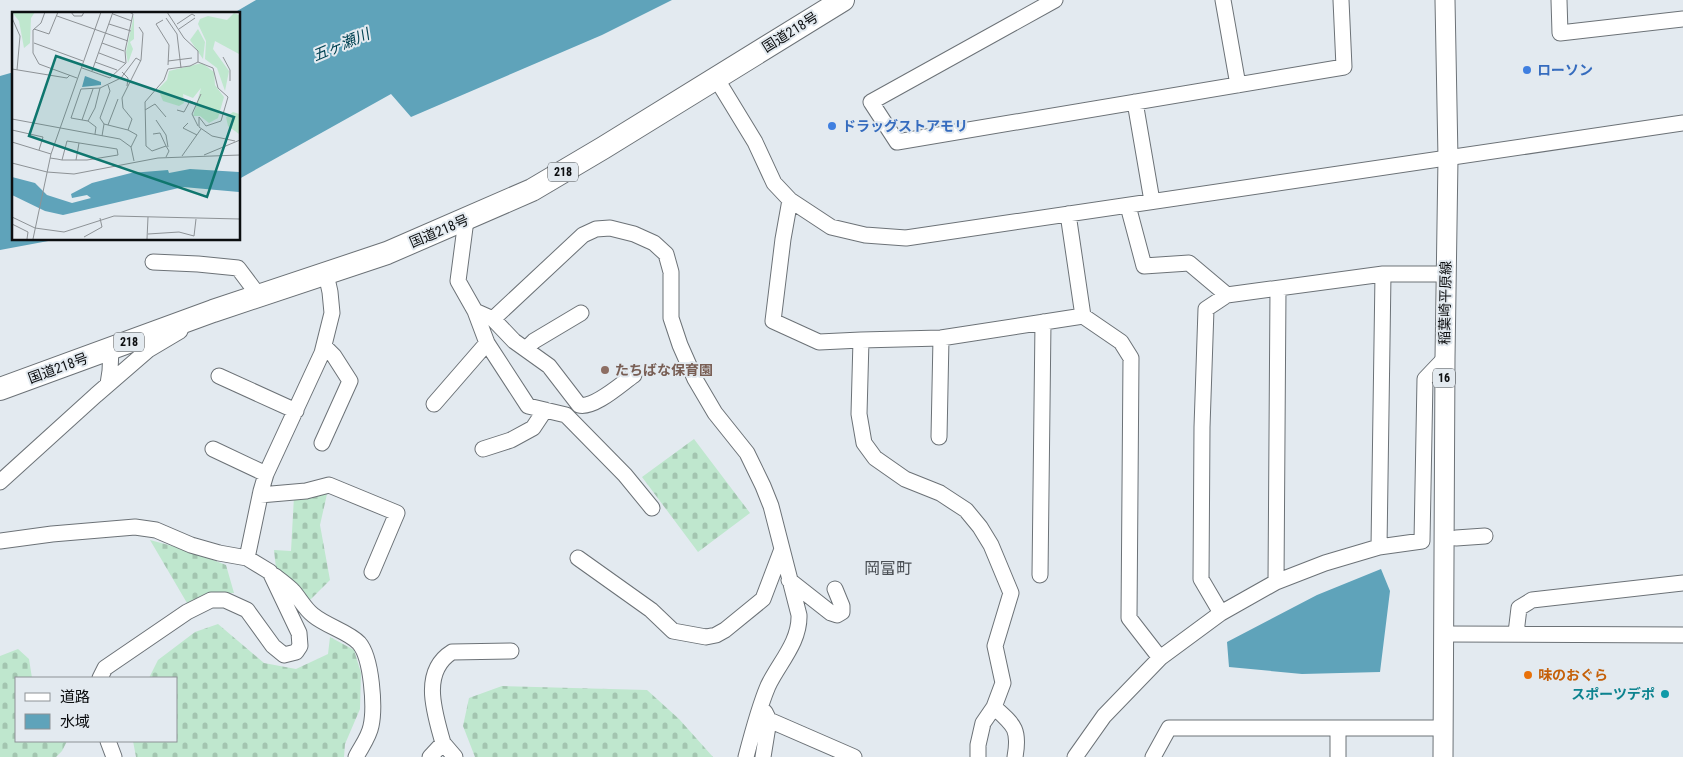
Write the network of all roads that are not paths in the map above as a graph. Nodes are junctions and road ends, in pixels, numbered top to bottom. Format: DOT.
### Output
graph roads {
  1 [pos="842,0"];
  2 [pos="1055,0"];
  3 [pos="1222,0"];
  4 [pos="1341,0"];
  5 [pos="1445,0"];
  6 [pos="1559,0"];
  7 [pos="1683,19"];
  8 [pos="716,78"];
  9 [pos="1238,85"];
  10 [pos="1135,102"];
  11 [pos="1683,123"];
  12 [pos="1448,158"];
  13 [pos="790,200"];
  14 [pos="1152,201"];
  15 [pos="1128,206"];
  16 [pos="1068,214"];
  17 [pos="466,220"];
  18 [pos="153,262"];
  19 [pos="326,274"];
  20 [pos="1383,274"];
  21 [pos="1446,274"];
  22 [pos="1278,289"];
  23 [pos="1227,295"];
  24 [pos="259,296"];
  25 [pos="213,311"];
  26 [pos="475,311"];
  27 [pos="582,313"];
  28 [pos="1083,316"];
  29 [pos="493,318"];
  30 [pos="1043,322"];
  31 [pos="941,338"];
  32 [pos="861,340"];
  33 [pos="487,343"];
  34 [pos="324,346"];
  35 [pos="111,349"];
  36 [pos="526,349"];
  37 [pos="1444,358"];
  38 [pos="219,376"];
  39 [pos="634,376"];
  40 [pos="108,384"];
  41 [pos="0,390"];
  42 [pos="434,404"];
  43 [pos="296,410"];
  44 [pos="545,410"];
  45 [pos="939,437"];
  46 [pos="322,443"];
  47 [pos="213,449"];
  48 [pos="483,450"];
  49 [pos="266,474"];
  50 [pos="0,482"];
  51 [pos="260,495"];
  52 [pos="652,508"];
  53 [pos="1485,536"];
  54 [pos="1456,538"];
  55 [pos="0,541"];
  56 [pos="1380,548"];
  57 [pos="782,549"];
  58 [pos="248,558"];
  59 [pos="578,558"];
  60 [pos="270,572"];
  61 [pos="372,572"];
  62 [pos="1040,575"];
  63 [pos="789,580"];
  64 [pos="1276,582"];
  65 [pos="1683,583"];
  66 [pos="835,589"];
  67 [pos="1221,613"];
  68 [pos="1516,633"];
  69 [pos="1444,634"];
  70 [pos="1683,635"];
  71 [pos="511,651"];
  72 [pos="1160,658"];
  73 [pos="100,677"];
  74 [pos="762,706"];
  75 [pos="994,707"];
  76 [pos="769,720"];
  77 [pos="1338,728"];
  78 [pos="1443,728"];
  79 [pos="108,742"];
  80 [pos="443,743"];
  81 [pos="114,757"];
  82 [pos="356,757"];
  83 [pos="430,757"];
  84 [pos="455,757"];
  85 [pos="746,757"];
  86 [pos="763,757"];
  87 [pos="854,757"];
  88 [pos="978,757"];
  89 [pos="1015,757"];
  90 [pos="1075,757"];
  91 [pos="1153,757"];
  92 [pos="1338,757"];
  93 [pos="1443,757"];
  1 -- 8 [label="highway, 国道218号 / 218"];
  2 -- 10 [label="street"];
  3 -- 9 [label="street"];
  4 -- 9 [label="street"];
  5 -- 12 [label="main road, 稲葉崎平原線 / 16"];
  6 -- 7 [label="street"];
  8 -- 13 [label="street"];
  8 -- 17 [label="highway, 国道218号 / 218"];
  9 -- 10 [label="street"];
  10 -- 14 [label="street"];
  11 -- 12 [label="street"];
  12 -- 14 [label="street"];
  12 -- 21 [label="main road, 稲葉崎平原線 / 16"];
  13 -- 16 [label="street"];
  13 -- 32 [label="street"];
  14 -- 15 [label="street"];
  15 -- 16 [label="street"];
  15 -- 23 [label="street"];
  16 -- 28 [label="street"];
  17 -- 19 [label="highway, 国道218号 / 218"];
  17 -- 26 [label="street"];
  18 -- 24 [label="street"];
  19 -- 24 [label="highway, 国道218号 / 218"];
  19 -- 34 [label="street"];
  20 -- 21 [label="street"];
  20 -- 22 [label="street"];
  20 -- 56 [label="street"];
  21 -- 37 [label="main road, 稲葉崎平原線 / 16"];
  22 -- 23 [label="street"];
  22 -- 64 [label="street"];
  23 -- 67 [label="street"];
  24 -- 25 [label="highway, 国道218号 / 218"];
  25 -- 35 [label="highway, 国道218号 / 218"];
  25 -- 40 [label="street"];
  26 -- 29 [label="street"];
  26 -- 33 [label="street"];
  27 -- 36 [label="street"];
  28 -- 30 [label="street"];
  28 -- 72 [label="street"];
  29 -- 36 [label="street"];
  29 -- 57 [label="street"];
  30 -- 31 [label="street"];
  30 -- 62 [label="street"];
  31 -- 32 [label="street"];
  31 -- 45 [label="street"];
  32 -- 75 [label="street"];
  33 -- 42 [label="street"];
  33 -- 44 [label="street"];
  34 -- 43 [label="street"];
  34 -- 46 [label="street"];
  35 -- 40 [label="street"];
  35 -- 41 [label="highway, 国道218号 / 218"];
  36 -- 39 [label="street"];
  37 -- 56 [label="street"];
  37 -- 69 [label="main road, 稲葉崎平原線 / 16"];
  38 -- 43 [label="street"];
  40 -- 50 [label="street"];
  43 -- 49 [label="street"];
  44 -- 48 [label="street"];
  44 -- 52 [label="street"];
  47 -- 49 [label="street"];
  49 -- 51 [label="street"];
  51 -- 58 [label="street"];
  51 -- 61 [label="street"];
  53 -- 54 [label="street"];
  55 -- 58 [label="street"];
  56 -- 64 [label="street"];
  57 -- 59 [label="street"];
  57 -- 63 [label="street"];
  58 -- 60 [label="street"];
  60 -- 73 [label="street"];
  60 -- 82 [label="street"];
  63 -- 66 [label="street"];
  63 -- 74 [label="street"];
  64 -- 67 [label="street"];
  65 -- 68 [label="street"];
  67 -- 72 [label="street"];
  68 -- 69 [label="street"];
  68 -- 70 [label="street"];
  69 -- 78 [label="main road, 稲葉崎平原線 / 16"];
  71 -- 80 [label="street"];
  72 -- 90 [label="street"];
  74 -- 76 [label="street"];
  74 -- 85 [label="street"];
  75 -- 88 [label="street"];
  75 -- 89 [label="street"];
  76 -- 86 [label="street"];
  76 -- 87 [label="street"];
  77 -- 78 [label="street"];
  77 -- 91 [label="street"];
  77 -- 92 [label="street"];
  78 -- 93 [label="main road, 稲葉崎平原線 / 16"];
  79 -- 81 [label="street"];
  80 -- 83 [label="street"];
  80 -- 84 [label="street"];
}
